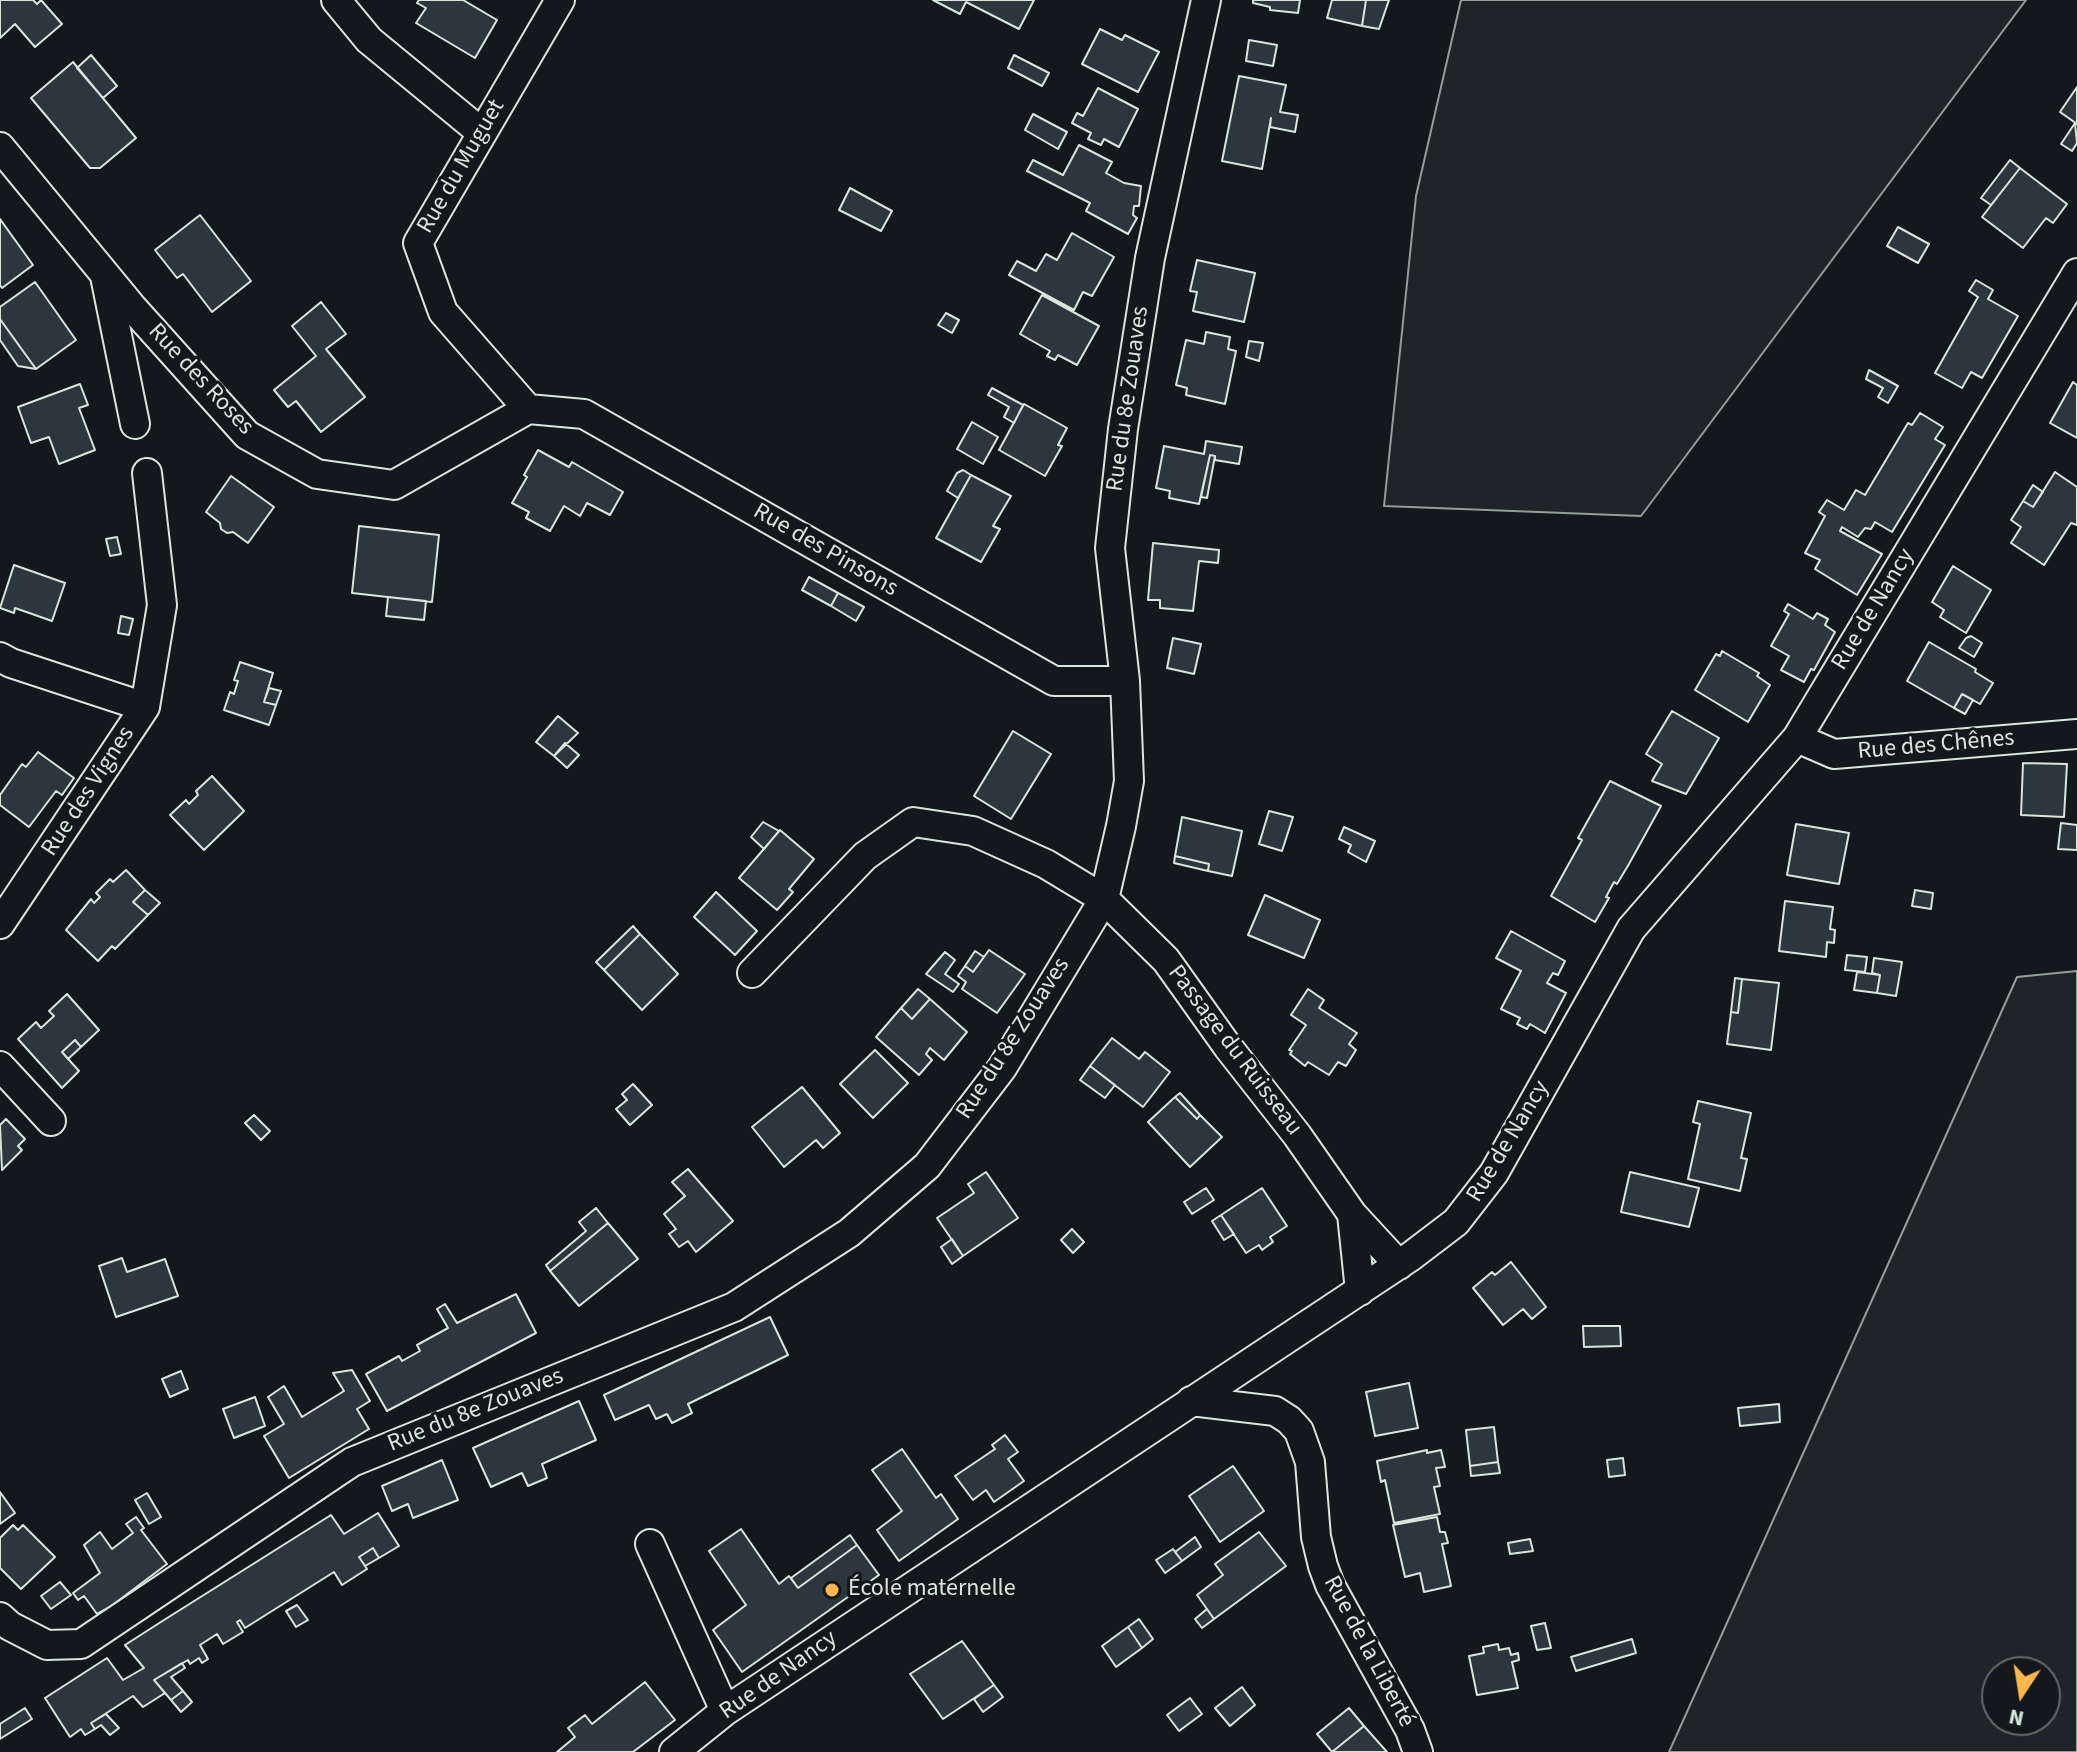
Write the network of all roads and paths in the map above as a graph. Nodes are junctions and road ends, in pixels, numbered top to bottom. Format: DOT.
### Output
graph roads {
  1 [pos="336,0"];
  2 [pos="560,0"];
  3 [pos="1206,0"];
  4 [pos="482,133"];
  5 [pos="0,147"];
  6 [pos="104,273"];
  7 [pos="2077,273"];
  8 [pos="528,409"];
  9 [pos="135,424"];
  10 [pos="147,473"];
  11 [pos="0,657"];
  12 [pos="1125,681"];
  13 [pos="145,707"];
  14 [pos="2077,734"];
  15 [pos="1797,738"];
  16 [pos="1099,908"];
  17 [pos="0,924"];
  18 [pos="752,973"];
  19 [pos="0,1066"];
  20 [pos="51,1121"];
  21 [pos="1352,1214"];
  22 [pos="1399,1265"];
  23 [pos="1360,1291"];
  24 [pos="1191,1401"];
  25 [pos="650,1544"];
  26 [pos="0,1617"];
  27 [pos="725,1711"];
  28 [pos="674,1752"];
  29 [pos="1418,1752"];
  1 -- 4 [label="street"];
  2 -- 4 [label="street, Rue du Muguet"];
  3 -- 12 [label="street, Rue du 8e Zouaves"];
  4 -- 8 [label="street, Rue du Muguet"];
  5 -- 6 [label="street, Rue des Roses"];
  6 -- 8 [label="street, Rue des Roses"];
  6 -- 9 [label="street, Rue des Roses"];
  7 -- 15 [label="street, Rue de Nancy"];
  8 -- 12 [label="street, Rue des Pinsons"];
  10 -- 13 [label="street"];
  11 -- 13 [label="street, Rue des Vignes"];
  12 -- 16 [label="street, Rue du 8e Zouaves"];
  13 -- 17 [label="street, Rue des Vignes"];
  14 -- 15 [label="street, Rue des Chênes"];
  15 -- 22 [label="street, Rue de Nancy"];
  16 -- 18 [label="street, Passage du Ruisseau"];
  16 -- 21 [label="street, Passage du Ruisseau"];
  16 -- 26 [label="street, Rue du 8e Zouaves"];
  19 -- 20 [label="street"];
  21 -- 22 [label="street, Passage du Ruisseau"];
  21 -- 23 [label="street, Passage du Ruisseau"];
  22 -- 23 [label="street, Rue de Nancy"];
  23 -- 24 [label="street, Rue de Nancy"];
  24 -- 27 [label="street, Rue de Nancy"];
  24 -- 29 [label="street, Rue de la Liberté"];
  25 -- 27 [label="street"];
  27 -- 28 [label="street, Rue de Nancy"];
}
